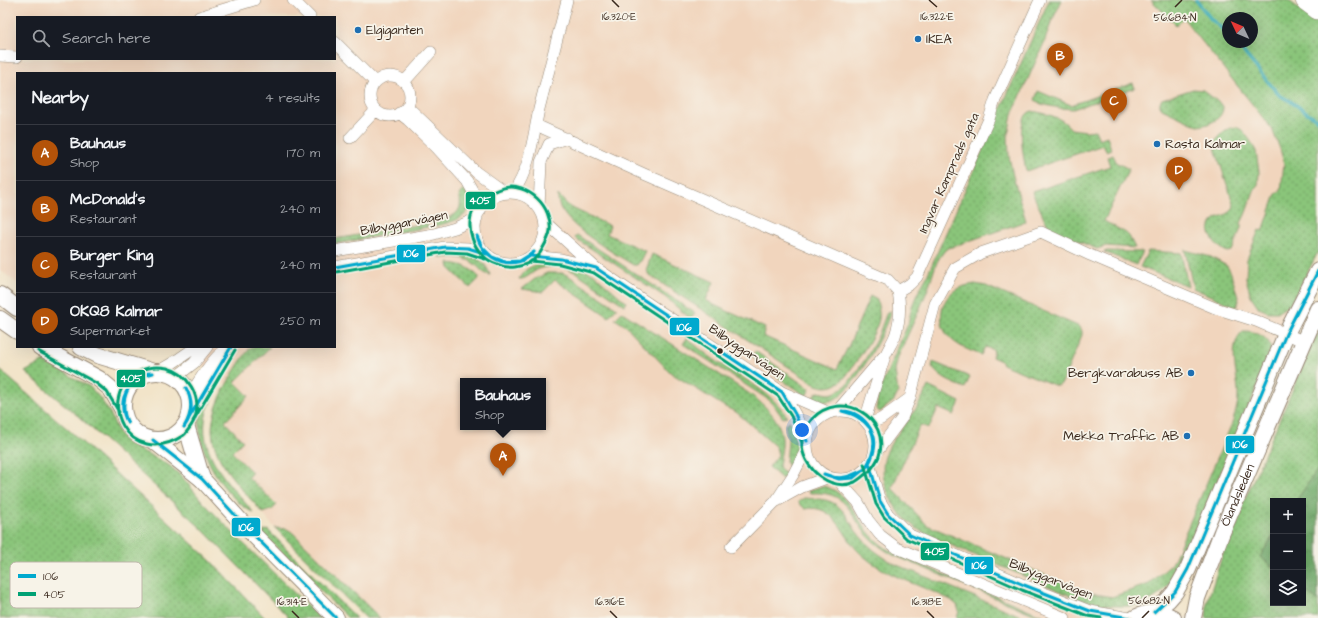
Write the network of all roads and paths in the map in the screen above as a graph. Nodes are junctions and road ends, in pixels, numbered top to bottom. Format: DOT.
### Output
graph roads {
  1 [pos="254,0"];
  2 [pos="293,0"];
  3 [pos="567,0"];
  4 [pos="1040,0"];
  5 [pos="1306,0"];
  6 [pos="1318,9"];
  7 [pos="202,16"];
  8 [pos="309,16"];
  9 [pos="336,43"];
  10 [pos="431,52"];
  11 [pos="0,56"];
  12 [pos="16,57"];
  13 [pos="375,82"];
  14 [pos="404,82"];
  15 [pos="408,105"];
  16 [pos="376,110"];
  17 [pos="399,114"];
  18 [pos="536,125"];
  19 [pos="350,138"];
  20 [pos="567,138"];
  21 [pos="509,193"];
  22 [pos="539,207"];
  23 [pos="478,214"];
  24 [pos="545,222"];
  25 [pos="336,251"];
  26 [pos="487,254"];
  27 [pos="531,256"];
  28 [pos="336,267"];
  29 [pos="596,268"];
  30 [pos="1318,271"];
  31 [pos="898,291"];
  32 [pos="0,295"];
  33 [pos="16,307"];
  34 [pos="1318,309"];
  35 [pos="0,319"];
  36 [pos="16,330"];
  37 [pos="1286,334"];
  38 [pos="1305,342"];
  39 [pos="42,348"];
  40 [pos="83,348"];
  41 [pos="195,348"];
  42 [pos="206,348"];
  43 [pos="226,348"];
  44 [pos="230,348"];
  45 [pos="887,352"];
  46 [pos="156,372"];
  47 [pos="176,377"];
  48 [pos="782,392"];
  49 [pos="190,395"];
  50 [pos="910,398"];
  51 [pos="123,410"];
  52 [pos="834,412"];
  53 [pos="188,421"];
  54 [pos="867,423"];
  55 [pos="153,440"];
  56 [pos="807,445"];
  57 [pos="871,460"];
  58 [pos="833,478"];
  59 [pos="202,479"];
  60 [pos="776,501"];
  61 [pos="731,547"];
  62 [pos="1154,612"];
  63 [pos="336,618"];
  64 [pos="1065,618"];
  65 [pos="1130,618"];
  66 [pos="1136,618"];
  67 [pos="1173,618"];
  68 [pos="1193,618"];
  1 -- 7 [label="street"];
  2 -- 8 [label="street"];
  3 -- 18 [label="street"];
  4 -- 31 [label="street, Ingvar Kamprads gata"];
  5 -- 6 [label="highway"];
  9 -- 13 [label="street"];
  10 -- 14 [label="street"];
  11 -- 12 [label="street"];
  13 -- 14 [label="street"];
  13 -- 16 [label="street"];
  14 -- 15 [label="street"];
  15 -- 17 [label="street"];
  15 -- 21 [label="street"];
  16 -- 17 [label="street"];
  16 -- 19 [label="street"];
  17 -- 23 [label="street"];
  18 -- 20 [label="street"];
  18 -- 21 [label="street"];
  20 -- 22 [label="street"];
  20 -- 31 [label="street"];
  21 -- 22 [label="street"];
  21 -- 23 [label="street"];
  22 -- 24 [label="street"];
  23 -- 25 [label="street, Bilbyggarvägen"];
  23 -- 26 [label="street"];
  24 -- 27 [label="street"];
  24 -- 29 [label="street, Bilbyggarvägen"];
  26 -- 27 [label="street"];
  26 -- 28 [label="street"];
  27 -- 29 [label="street, Bilbyggarvägen"];
  29 -- 48 [label="street, Bilbyggarvägen"];
  30 -- 37 [label="main road, Ölandsleden"];
  31 -- 45 [label="street"];
  32 -- 33 [label="main road"];
  34 -- 38 [label="main road, Ölandsleden"];
  35 -- 36 [label="main road"];
  37 -- 38 [label="street"];
  37 -- 50 [label="street"];
  37 -- 62 [label="main road, Ölandsleden"];
  38 -- 68 [label="main road, Ölandsleden"];
  39 -- 51 [label="main road"];
  40 -- 46 [label="main road"];
  41 -- 46 [label="street"];
  42 -- 47 [label="street"];
  43 -- 49 [label="street"];
  44 -- 53 [label="street"];
  45 -- 52 [label="street"];
  45 -- 54 [label="street"];
  46 -- 47 [label="main road"];
  46 -- 51 [label="main road"];
  47 -- 49 [label="main road"];
  48 -- 52 [label="street, Bilbyggarvägen"];
  48 -- 56 [label="street, Bilbyggarvägen"];
  49 -- 53 [label="main road"];
  50 -- 54 [label="street"];
  50 -- 57 [label="street"];
  51 -- 55 [label="main road"];
  52 -- 54 [label="street, Bilbyggarvägen"];
  52 -- 56 [label="street"];
  53 -- 55 [label="main road"];
  53 -- 59 [label="main road"];
  54 -- 57 [label="street, Bilbyggarvägen"];
  55 -- 59 [label="main road"];
  56 -- 58 [label="street, Bilbyggarvägen"];
  56 -- 60 [label="street"];
  57 -- 58 [label="street"];
  57 -- 65 [label="street, Bilbyggarvägen"];
  58 -- 60 [label="street"];
  58 -- 64 [label="street, Bilbyggarvägen"];
  59 -- 63 [label="main road"];
  60 -- 61 [label="street"];
  62 -- 66 [label="main road, Ölandsleden"];
  62 -- 67 [label="main road"];
}
